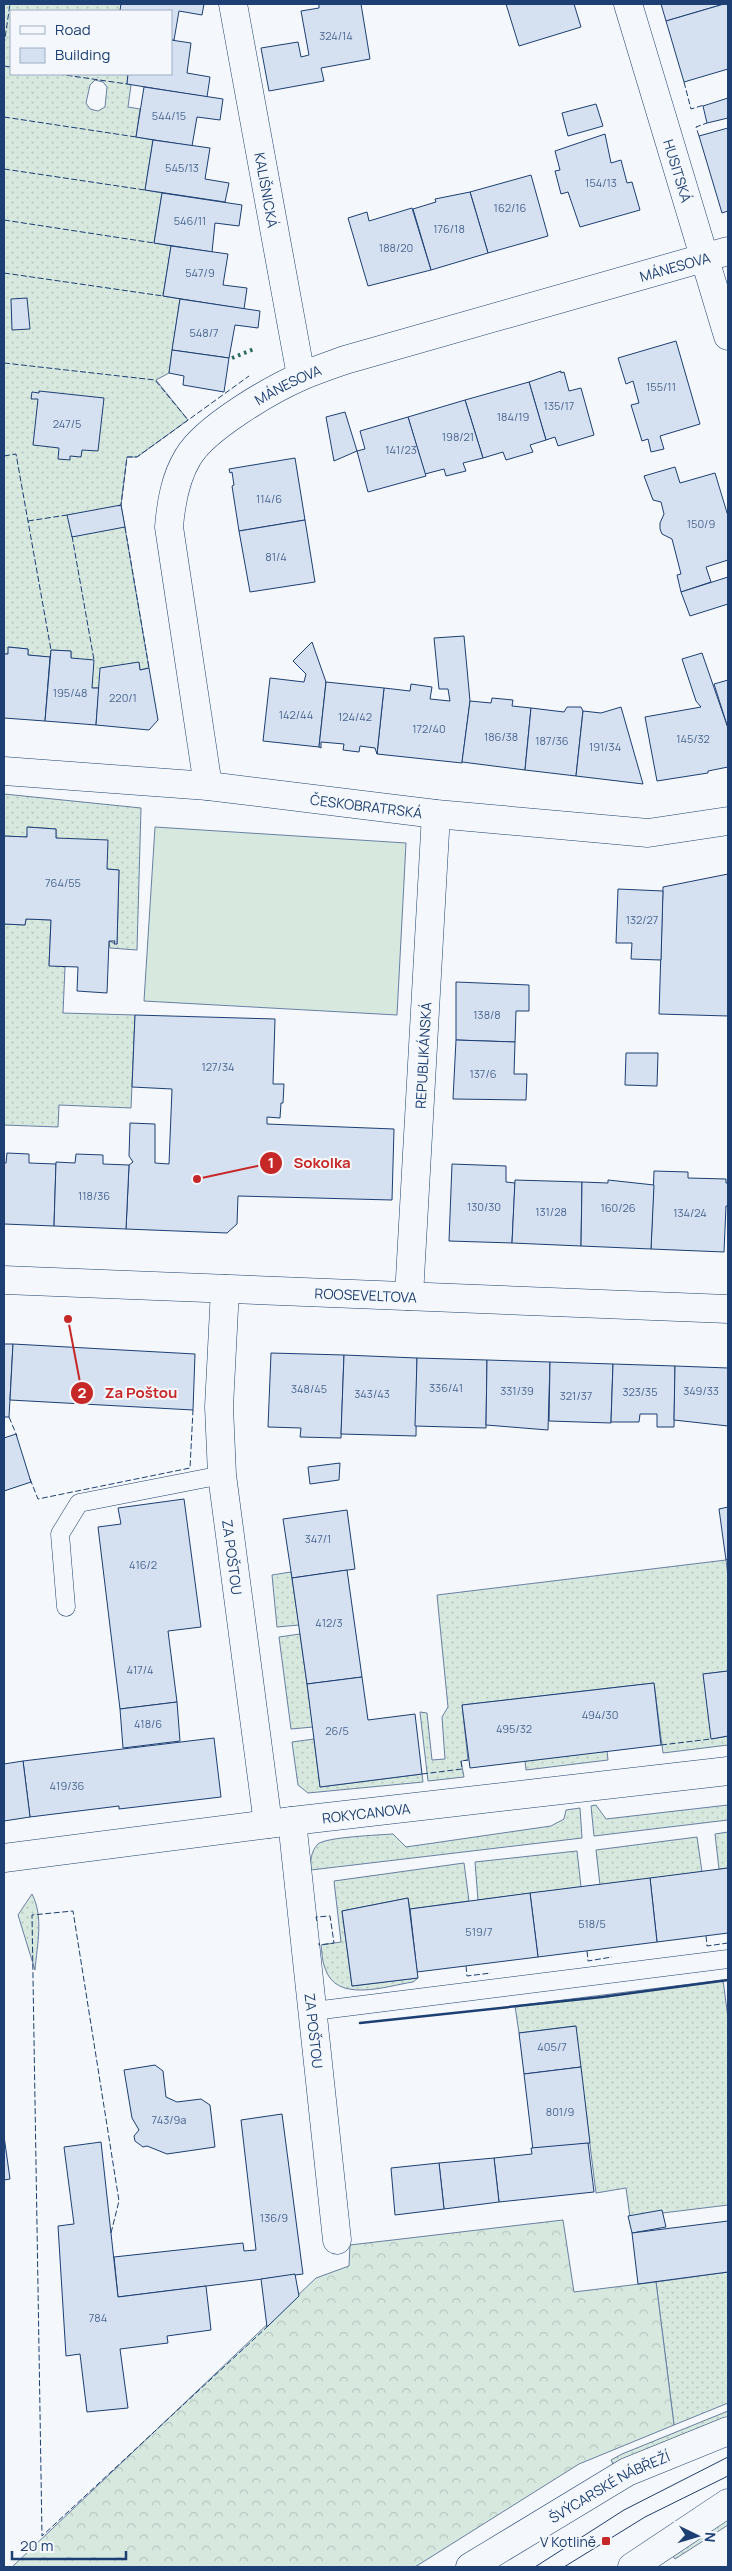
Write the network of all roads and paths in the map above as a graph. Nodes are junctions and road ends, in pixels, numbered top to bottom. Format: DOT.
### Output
graph roads {
  1 [pos="233,4"];
  2 [pos="628,4"];
  3 [pos="717,255"];
  4 [pos="728,336"];
  5 [pos="301,376"];
  6 [pos="4,771"];
  7 [pos="208,786"];
  8 [pos="436,814"];
  9 [pos="728,821"];
  10 [pos="4,1280"];
  11 [pos="225,1289"];
  12 [pos="409,1296"];
  13 [pos="728,1309"];
  14 [pos="222,1475"];
  15 [pos="66,1607"];
  16 [pos="728,1771"];
  17 [pos="280,1823"];
  18 [pos="4,1858"];
  19 [pos="728,1959"];
  20 [pos="314,2011"];
  21 [pos="337,2240"];
  22 [pos="728,2431"];
  23 [pos="728,2504"];
  24 [pos="470,2567"];
  25 [pos="632,2567"];
  1 -- 5 [label="street, KALIŠNICKÁ"];
  2 -- 3 [label="street, HUSITSKÁ"];
  3 -- 4 [label="street, HUSITSKÁ"];
  3 -- 5 [label="street, MÁNESOVA"];
  5 -- 7 [label="street, MÁNESOVA"];
  6 -- 7 [label="street, ČESKOBRATRSKÁ"];
  7 -- 8 [label="street, ČESKOBRATRSKÁ"];
  8 -- 9 [label="street, ČESKOBRATRSKÁ"];
  8 -- 12 [label="street, REPUBLIKÁNSKÁ"];
  10 -- 11 [label="street, ROOSEVELTOVA"];
  11 -- 12 [label="street, ROOSEVELTOVA"];
  11 -- 14 [label="street, ZA POŠTOU"];
  12 -- 13 [label="street, ROOSEVELTOVA"];
  14 -- 15 [label="lane"];
  14 -- 17 [label="street, ZA POŠTOU"];
  16 -- 17 [label="street, ROKYCANOVA"];
  17 -- 18 [label="street, ROKYCANOVA"];
  17 -- 20 [label="street, ZA POŠTOU"];
  19 -- 20 [label="lane"];
  20 -- 21 [label="street, ZA POŠTOU"];
  22 -- 24 [label="street, ŠVÝCARSKÉ NÁBŘEŽÍ"];
  23 -- 25 [label="street"];
}
